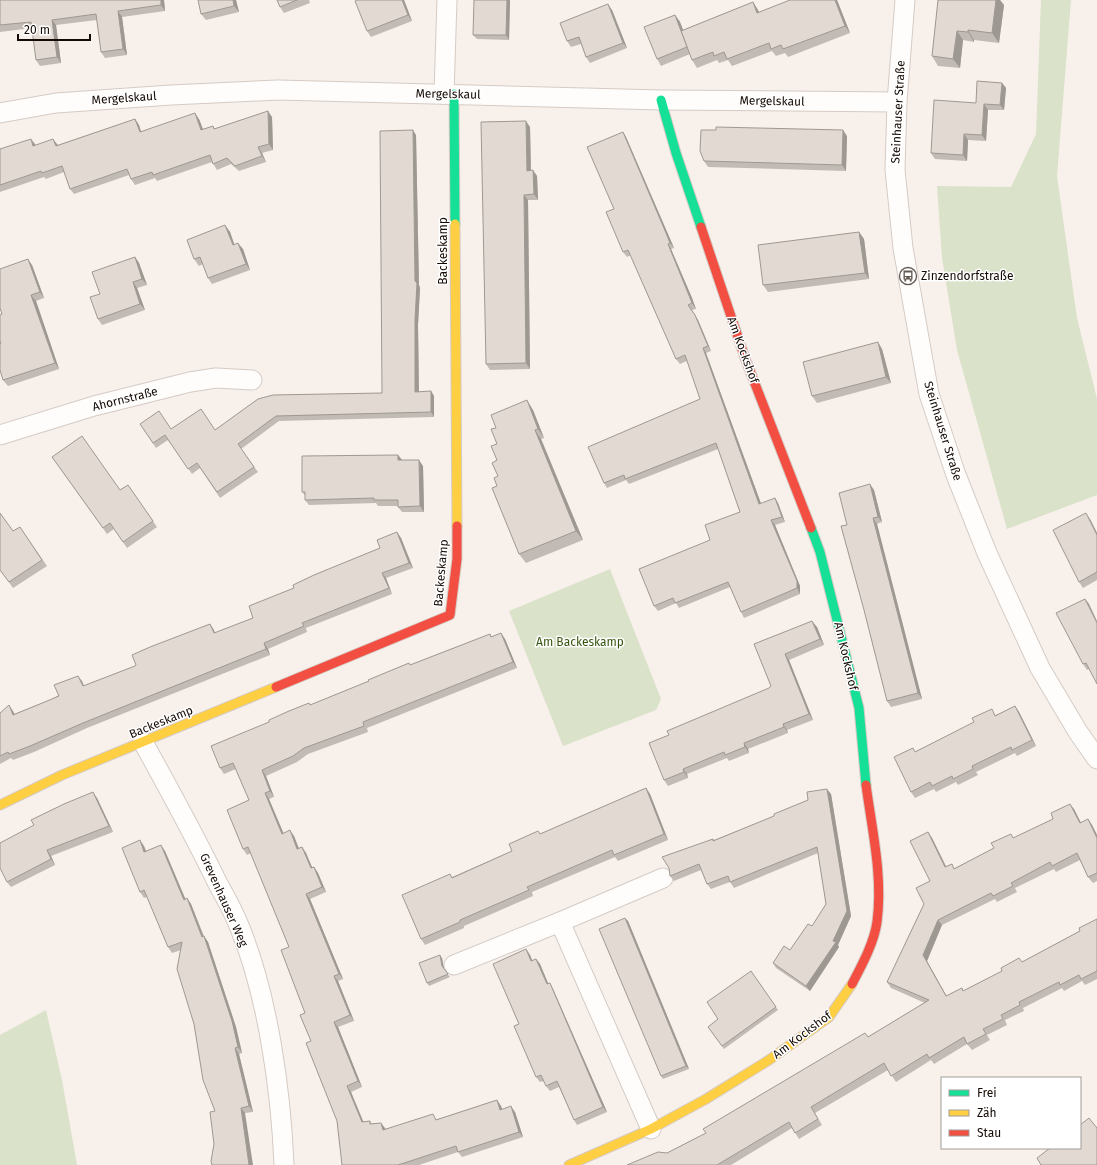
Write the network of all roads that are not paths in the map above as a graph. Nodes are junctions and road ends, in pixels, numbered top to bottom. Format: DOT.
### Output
graph roads {
  1 [pos="447,0"];
  2 [pos="905,0"];
  3 [pos="449,94"];
  4 [pos="661,100"];
  5 [pos="897,102"];
  6 [pos="0,113"];
  7 [pos="252,380"];
  8 [pos="0,434"];
  9 [pos="142,742"];
  10 [pos="1097,759"];
  11 [pos="0,805"];
  12 [pos="663,878"];
  13 [pos="560,922"];
  14 [pos="454,965"];
  15 [pos="651,1129"];
  16 [pos="284,1165"];
  17 [pos="569,1165"];
  1 -- 3 [label="street"];
  2 -- 5 [label="street, Steinhauser Straße"];
  3 -- 4 [label="street, Mergelskaul"];
  3 -- 6 [label="street, Mergelskaul"];
  3 -- 9 [label="street, Backeskamp"];
  4 -- 5 [label="street, Mergelskaul"];
  4 -- 15 [label="street, Am Kockshof"];
  5 -- 10 [label="street, Steinhauser Straße"];
  7 -- 8 [label="street, Ahornstraße"];
  9 -- 11 [label="street, Backeskamp"];
  9 -- 16 [label="street, Grevenhauser Weg"];
  12 -- 13 [label="street"];
  13 -- 14 [label="street"];
  13 -- 15 [label="street"];
  15 -- 17 [label="street, Am Kockshof"];
}
